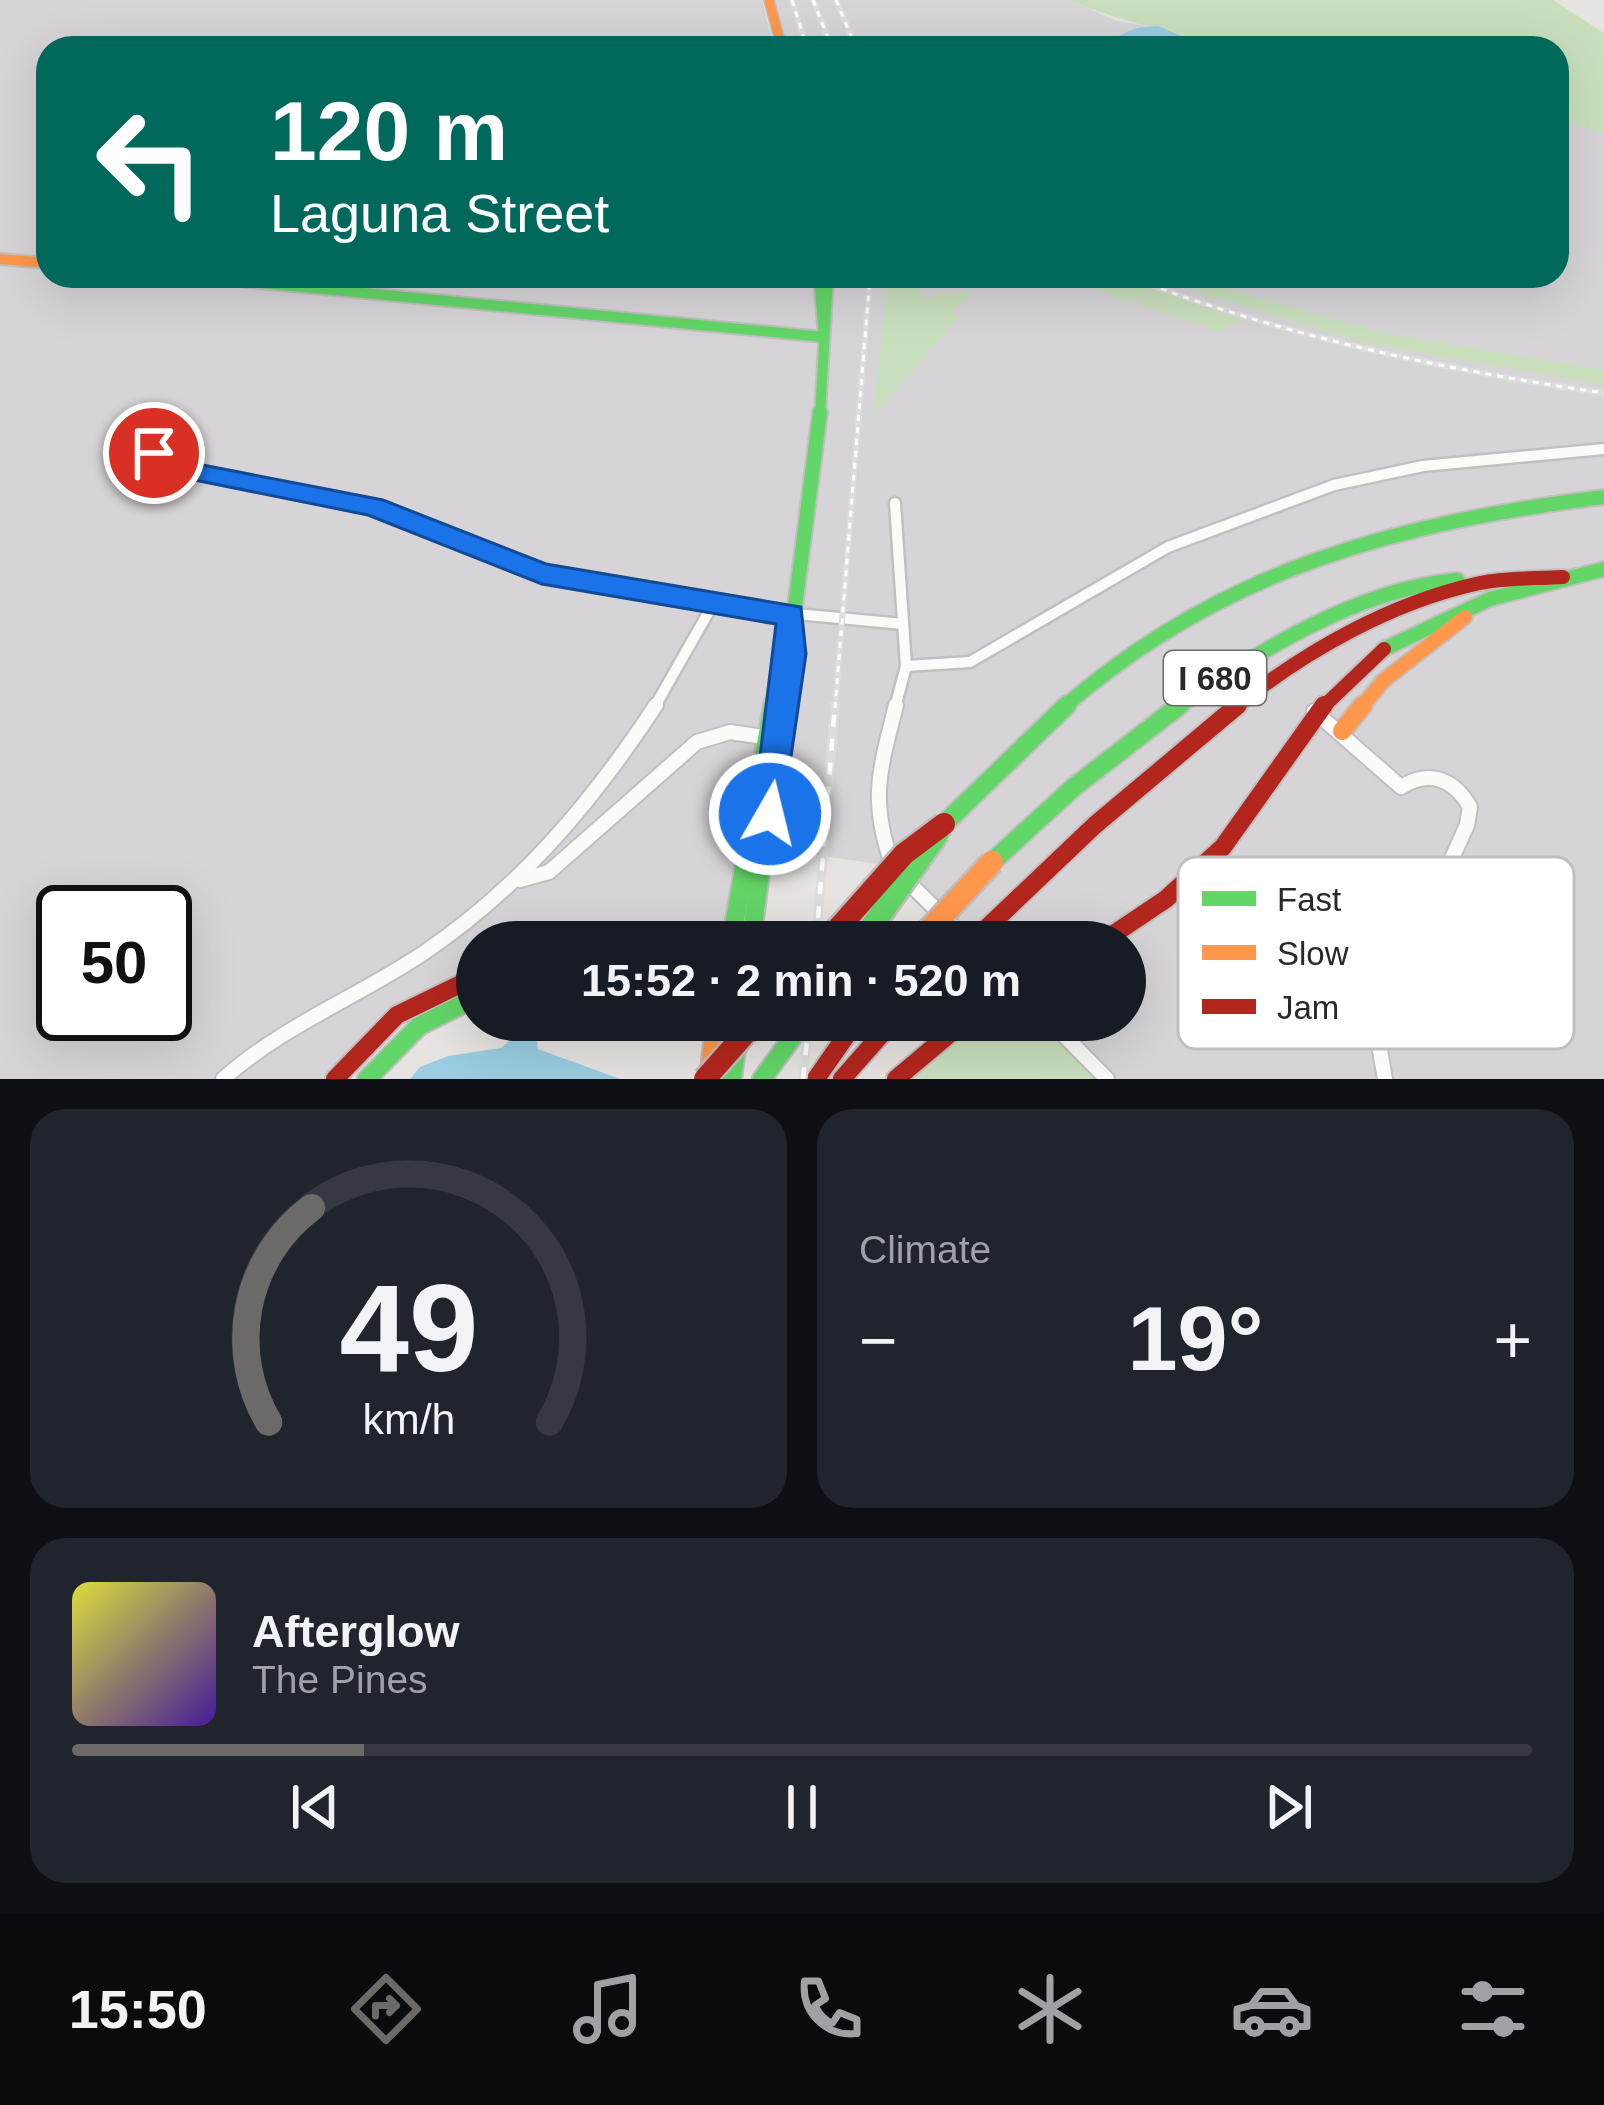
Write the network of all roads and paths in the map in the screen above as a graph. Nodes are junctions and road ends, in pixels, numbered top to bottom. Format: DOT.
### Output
graph roads {
  1 [pos="766,0"];
  2 [pos="775,36"];
  3 [pos="0,259"];
  4 [pos="36,262"];
  5 [pos="311,288"];
  6 [pos="820,288"];
  7 [pos="828,288"];
  8 [pos="824,337"];
  9 [pos="1604,449"];
  10 [pos="154,453"];
  11 [pos="179,469"];
  12 [pos="137,479"];
  13 [pos="1604,497"];
  14 [pos="895,502"];
  15 [pos="1604,569"];
  16 [pos="1563,577"];
  17 [pos="1484,580"];
  18 [pos="712,606"];
  19 [pos="1477,607"];
  20 [pos="790,614"];
  21 [pos="903,624"];
  22 [pos="906,666"];
  23 [pos="1314,711"];
  24 [pos="1342,731"];
  25 [pos="764,737"];
  26 [pos="944,824"];
  27 [pos="1207,857"];
  28 [pos="1453,857"];
  29 [pos="520,880"];
  30 [pos="1178,885"];
  31 [pos="736,921"];
  32 [pos="754,921"];
  33 [pos="845,921"];
  34 [pos="876,921"];
  35 [pos="937,921"];
  36 [pos="949,921"];
  37 [pos="995,921"];
  38 [pos="1134,921"];
  39 [pos="456,983"];
  40 [pos="456,1006"];
  41 [pos="712,1041"];
  42 [pos="737,1041"];
  43 [pos="739,1041"];
  44 [pos="790,1041"];
  45 [pos="842,1041"];
  46 [pos="875,1041"];
  47 [pos="941,1041"];
  48 [pos="1070,1041"];
  49 [pos="1380,1049"];
  50 [pos="223,1079"];
  51 [pos="335,1079"];
  52 [pos="367,1079"];
  53 [pos="706,1079"];
  54 [pos="732,1079"];
  55 [pos="762,1079"];
  56 [pos="816,1079"];
  57 [pos="842,1079"];
  58 [pos="896,1079"];
  59 [pos="1107,1079"];
  60 [pos="1385,1079"];
  1 -- 2 [label="main road"];
  3 -- 4 [label="main road"];
  5 -- 8 [label="main road"];
  6 -- 8 [label="main road"];
  7 -- 8 [label="main road"];
  8 -- 20 [label="main road"];
  9 -- 22 [label="street"];
  10 -- 11 [label="street"];
  11 -- 12 [label="street"];
  11 -- 18 [label="street"];
  13 -- 26 [label="main road, I 680"];
  14 -- 21 [label="street"];
  15 -- 16 [label="main road, I 680"];
  16 -- 17 [label="main road, I 680"];
  16 -- 19 [label="main road, I 680"];
  17 -- 35 [label="main road, I 680, bridge"];
  17 -- 37 [label="main road, I 680"];
  18 -- 20 [label="street"];
  18 -- 29 [label="street"];
  19 -- 23 [label="main road, I 680"];
  19 -- 24 [label="main road"];
  20 -- 21 [label="street"];
  20 -- 25 [label="main road"];
  20 -- 32 [label="main road"];
  21 -- 22 [label="street"];
  22 -- 36 [label="street"];
  23 -- 24 [label="street"];
  23 -- 27 [label="main road, I 680"];
  24 -- 28 [label="street"];
  25 -- 29 [label="street"];
  25 -- 31 [label="main road"];
  26 -- 33 [label="main road, bridge"];
  26 -- 34 [label="main road, I 680, bridge"];
  29 -- 50 [label="street"];
  30 -- 38 [label="main road, I 680"];
  39 -- 51 [label="main road"];
  40 -- 52 [label="main road"];
  41 -- 53 [label="main road"];
  42 -- 54 [label="main road"];
  43 -- 53 [label="main road, bridge"];
  44 -- 55 [label="main road"];
  45 -- 56 [label="main road"];
  46 -- 57 [label="main road"];
  47 -- 58 [label="main road"];
  48 -- 59 [label="street"];
  49 -- 60 [label="street"];
}
